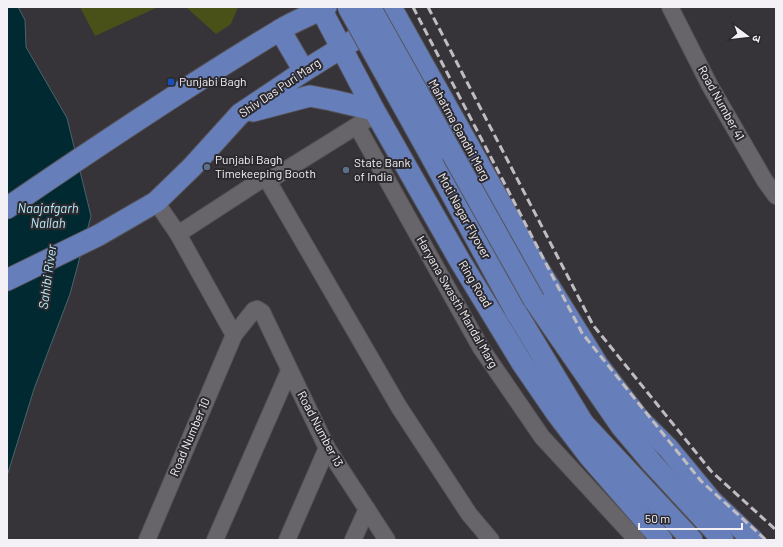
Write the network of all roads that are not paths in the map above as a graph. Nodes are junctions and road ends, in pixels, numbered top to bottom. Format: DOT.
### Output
graph roads {
  1 [pos="348,7"];
  2 [pos="370,7"];
  3 [pos="670,7"];
  4 [pos="322,8"];
  5 [pos="398,9"];
  6 [pos="280,30"];
  7 [pos="342,47"];
  8 [pos="304,71"];
  9 [pos="375,112"];
  10 [pos="240,114"];
  11 [pos="457,125"];
  12 [pos="357,126"];
  13 [pos="399,155"];
  14 [pos="268,181"];
  15 [pos="776,196"];
  16 [pos="156,202"];
  17 [pos="7,208"];
  18 [pos="178,234"];
  19 [pos="7,280"];
  20 [pos="262,312"];
  21 [pos="234,335"];
  22 [pos="522,363"];
  23 [pos="289,370"];
  24 [pos="584,423"];
  25 [pos="620,426"];
  26 [pos="328,448"];
  27 [pos="711,500"];
  28 [pos="367,509"];
  29 [pos="147,540"];
  30 [pos="215,540"];
  31 [pos="286,540"];
  32 [pos="353,540"];
  33 [pos="387,540"];
  34 [pos="491,540"];
  35 [pos="637,540"];
  36 [pos="662,540"];
  37 [pos="692,540"];
  38 [pos="723,540"];
  39 [pos="754,540"];
  1 -- 24 [label="main road, Moti Nagar Flyover, bridge"];
  2 -- 25 [label="main road, bridge"];
  3 -- 15 [label="street, Road Number 41"];
  4 -- 6 [label="main road"];
  4 -- 7 [label="main road, Ring Road"];
  5 -- 7 [label="main road, Shiv Das Puri Marg"];
  5 -- 11 [label="main road, Mahatma Gandhi Marg"];
  6 -- 8 [label="main road"];
  6 -- 17 [label="main road"];
  7 -- 8 [label="main road, Shiv Das Puri Marg"];
  7 -- 9 [label="main road, Ring Road"];
  8 -- 10 [label="main road, Shiv Das Puri Marg"];
  9 -- 10 [label="main road"];
  9 -- 12 [label="street"];
  9 -- 13 [label="main road, Ring Road"];
  10 -- 16 [label="main road, Shiv Das Puri Marg"];
  11 -- 13 [label="main road"];
  11 -- 27 [label="main road, Mahatma Gandhi Marg"];
  12 -- 14 [label="street"];
  12 -- 35 [label="street, Haryana Swasth Mandal Marg"];
  13 -- 22 [label="main road, Ring Road"];
  14 -- 18 [label="street"];
  14 -- 34 [label="street"];
  16 -- 18 [label="street"];
  16 -- 19 [label="main road, Shiv Das Puri Marg"];
  18 -- 21 [label="street"];
  20 -- 21 [label="street, Road Number 10"];
  20 -- 23 [label="street, Road Number 13"];
  21 -- 29 [label="street, Road Number 10"];
  22 -- 24 [label="main road"];
  22 -- 36 [label="main road, Ring Road"];
  23 -- 26 [label="street, Road Number 13"];
  23 -- 30 [label="street"];
  24 -- 37 [label="main road"];
  25 -- 27 [label="main road"];
  25 -- 38 [label="main road"];
  26 -- 28 [label="street, Road Number 13"];
  26 -- 31 [label="street"];
  27 -- 39 [label="main road"];
  28 -- 32 [label="street"];
  28 -- 33 [label="street, Road Number 13"];
}
